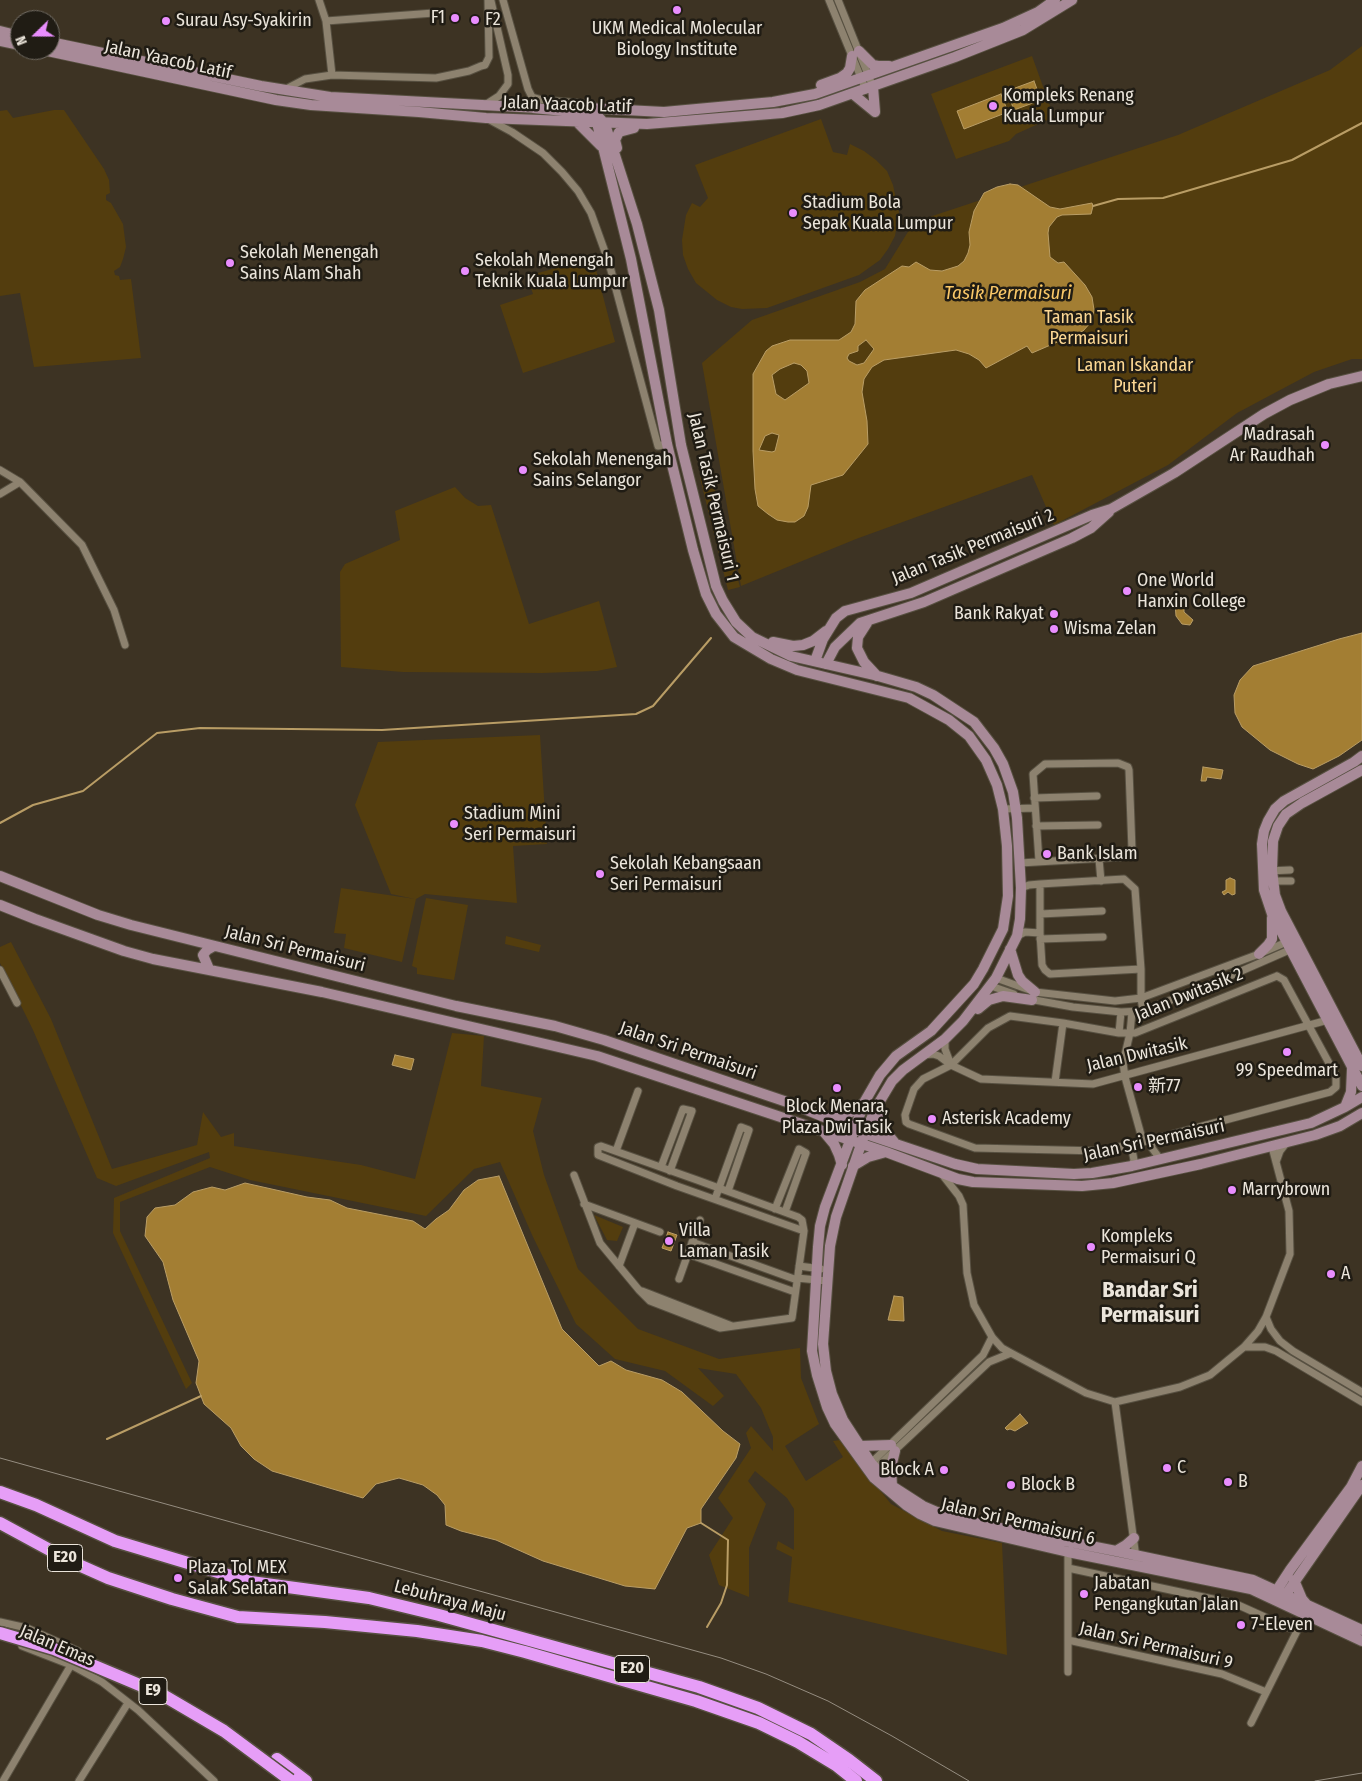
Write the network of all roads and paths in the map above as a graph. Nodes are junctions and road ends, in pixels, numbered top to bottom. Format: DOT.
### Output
graph roads {
  1 [pos="319,0"];
  2 [pos="489,0"];
  3 [pos="503,0"];
  4 [pos="829,0"];
  5 [pos="838,0"];
  6 [pos="1055,0"];
  7 [pos="1072,0"];
  8 [pos="434,13"];
  9 [pos="326,21"];
  10 [pos="60,44"];
  11 [pos="60,54"];
  12 [pos="855,54"];
  13 [pos="900,65"];
  14 [pos="332,75"];
  15 [pos="865,78"];
  16 [pos="870,88"];
  17 [pos="284,90"];
  18 [pos="853,94"];
  19 [pos="773,102"];
  20 [pos="485,105"];
  21 [pos="533,108"];
  22 [pos="614,108"];
  23 [pos="664,112"];
  24 [pos="486,118"];
  25 [pos="576,121"];
  26 [pos="601,122"];
  27 [pos="647,124"];
  28 [pos="602,146"];
  29 [pos="622,174"];
  30 [pos="645,255"];
  31 [pos="631,259"];
  32 [pos="1362,376"];
  33 [pos="667,444"];
  34 [pos="0,470"];
  35 [pos="20,482"];
  36 [pos="0,494"];
  37 [pos="1112,509"];
  38 [pos="703,534"];
  39 [pos="690,537"];
  40 [pos="864,605"];
  41 [pos="907,608"];
  42 [pos="869,620"];
  43 [pos="829,629"];
  44 [pos="752,637"];
  45 [pos="125,645"];
  46 [pos="771,659"];
  47 [pos="820,664"];
  48 [pos="878,676"];
  49 [pos="869,688"];
  50 [pos="1360,768"];
  51 [pos="1097,796"];
  52 [pos="1034,798"];
  53 [pos="1035,808"];
  54 [pos="1003,809"];
  55 [pos="1016,809"];
  56 [pos="1098,825"];
  57 [pos="1036,826"];
  58 [pos="1099,859"];
  59 [pos="1039,861"];
  60 [pos="1020,863"];
  61 [pos="1290,870"];
  62 [pos="0,876"];
  63 [pos="1267,876"];
  64 [pos="1101,881"];
  65 [pos="1291,881"];
  66 [pos="1040,884"];
  67 [pos="1021,888"];
  68 [pos="0,905"];
  69 [pos="1102,911"];
  70 [pos="1040,914"];
  71 [pos="1272,914"];
  72 [pos="1003,929"];
  73 [pos="1016,936"];
  74 [pos="1040,936"];
  75 [pos="1103,937"];
  76 [pos="1292,944"];
  77 [pos="214,946"];
  78 [pos="1010,948"];
  79 [pos="1259,954"];
  80 [pos="210,969"];
  81 [pos="1141,969"];
  82 [pos="0,970"];
  83 [pos="991,981"];
  84 [pos="1034,996"];
  85 [pos="1141,998"];
  86 [pos="17,1003"];
  87 [pos="456,1006"];
  88 [pos="1143,1011"];
  89 [pos="1121,1012"];
  90 [pos="1132,1012"];
  91 [pos="1328,1020"];
  92 [pos="964,1021"];
  93 [pos="1063,1023"];
  94 [pos="459,1024"];
  95 [pos="1309,1026"];
  96 [pos="931,1031"];
  97 [pos="1119,1033"];
  98 [pos="1130,1034"];
  99 [pos="945,1039"];
  100 [pos="920,1055"];
  101 [pos="1359,1064"];
  102 [pos="951,1065"];
  103 [pos="1125,1076"];
  104 [pos="1055,1082"];
  105 [pos="1362,1086"];
  106 [pos="638,1091"];
  107 [pos="1362,1097"];
  108 [pos="866,1101"];
  109 [pos="877,1106"];
  110 [pos="1345,1107"];
  111 [pos="1362,1113"];
  112 [pos="830,1118"];
  113 [pos="1362,1122"];
  114 [pos="1340,1126"];
  115 [pos="860,1131"];
  116 [pos="823,1132"];
  117 [pos="1150,1140"];
  118 [pos="856,1142"];
  119 [pos="1143,1142"];
  120 [pos="1287,1142"];
  121 [pos="895,1143"];
  122 [pos="1131,1145"];
  123 [pos="1272,1146"];
  124 [pos="1207,1148"];
  125 [pos="616,1151"];
  126 [pos="886,1152"];
  127 [pos="1160,1159"];
  128 [pos="1276,1162"];
  129 [pos="842,1165"];
  130 [pos="853,1166"];
  131 [pos="1132,1166"];
  132 [pos="661,1167"];
  133 [pos="670,1171"];
  134 [pos="941,1173"];
  135 [pos="574,1175"];
  136 [pos="719,1188"];
  137 [pos="728,1191"];
  138 [pos="715,1199"];
  139 [pos="584,1204"];
  140 [pos="775,1209"];
  141 [pos="785,1212"];
  142 [pos="700,1220"];
  143 [pos="635,1223"];
  144 [pos="804,1231"];
  145 [pos="660,1232"];
  146 [pos="692,1242"];
  147 [pos="688,1254"];
  148 [pos="619,1266"];
  149 [pos="807,1267"];
  150 [pos="828,1269"];
  151 [pos="679,1279"];
  152 [pos="797,1279"];
  153 [pos="810,1280"];
  154 [pos="827,1281"];
  155 [pos="795,1292"];
  156 [pos="1266,1317"];
  157 [pos="992,1337"];
  158 [pos="1244,1346"];
  159 [pos="1011,1353"];
  160 [pos="1362,1392"];
  161 [pos="1115,1402"];
  162 [pos="1362,1402"];
  163 [pos="860,1446"];
  164 [pos="893,1448"];
  165 [pos="1362,1466"];
  166 [pos="871,1468"];
  167 [pos="1362,1485"];
  168 [pos="892,1486"];
  169 [pos="0,1492"];
  170 [pos="0,1523"];
  171 [pos="1134,1538"];
  172 [pos="1068,1547"];
  173 [pos="1116,1551"];
  174 [pos="1136,1560"];
  175 [pos="1068,1568"];
  176 [pos="1290,1570"];
  177 [pos="1253,1580"];
  178 [pos="1294,1580"];
  179 [pos="1278,1597"];
  180 [pos="1306,1610"];
  181 [pos="0,1623"];
  182 [pos="1362,1630"];
  183 [pos="1296,1632"];
  184 [pos="0,1633"];
  185 [pos="0,1640"];
  186 [pos="1068,1640"];
  187 [pos="1362,1641"];
  188 [pos="71,1666"];
  189 [pos="1068,1672"];
  190 [pos="102,1682"];
  191 [pos="1266,1692"];
  192 [pos="128,1703"];
  193 [pos="1251,1723"];
  194 [pos="3,1780"];
  195 [pos="83,1780"];
  196 [pos="214,1781"];
  197 [pos="291,1781"];
  198 [pos="306,1781"];
  199 [pos="856,1781"];
  200 [pos="876,1781"];
  1 -- 9 [label="street"];
  2 -- 14 [label="street"];
  2 -- 20 [label="street"];
  3 -- 22 [label="street"];
  4 -- 12 [label="street"];
  5 -- 12 [label="street"];
  6 -- 13 [label="street, Jalan Yaacob Latif"];
  7 -- 16 [label="street, Jalan Yaacob Latif"];
  8 -- 9 [label="street"];
  9 -- 14 [label="street"];
  10 -- 17 [label="street, Jalan Yaacob Latif"];
  11 -- 24 [label="street, Jalan Yaacob Latif"];
  12 -- 13 [label="street"];
  12 -- 15 [label="street"];
  12 -- 19 [label="street"];
  13 -- 15 [label="street, Jalan Yaacob Latif"];
  14 -- 17 [label="street"];
  15 -- 16 [label="street"];
  15 -- 19 [label="street, Jalan Yaacob Latif"];
  16 -- 18 [label="street, Jalan Yaacob Latif"];
  16 -- 18 [label="street"];
  17 -- 20 [label="street, Jalan Yaacob Latif"];
  18 -- 27 [label="street, Jalan Yaacob Latif"];
  19 -- 23 [label="street, Jalan Yaacob Latif"];
  20 -- 21 [label="street, Jalan Yaacob Latif"];
  21 -- 22 [label="street, Jalan Yaacob Latif"];
  21 -- 26 [label="street"];
  22 -- 23 [label="street, Jalan Yaacob Latif"];
  23 -- 26 [label="street"];
  24 -- 25 [label="street, Jalan Yaacob Latif"];
  24 -- 33 [label="street"];
  25 -- 26 [label="street, Jalan Yaacob Latif"];
  25 -- 28 [label="street"];
  26 -- 27 [label="street, Jalan Yaacob Latif"];
  26 -- 28 [label="street, Jalan Tasik Permaisuri 1"];
  26 -- 29 [label="street, Jalan Tasik Permaisuri 1"];
  27 -- 29 [label="street"];
  28 -- 31 [label="street, Jalan Tasik Permaisuri 1"];
  29 -- 30 [label="street, Jalan Tasik Permaisuri 1"];
  30 -- 31 [label="street"];
  30 -- 38 [label="street, Jalan Tasik Permaisuri 1"];
  31 -- 33 [label="street, Jalan Tasik Permaisuri 1"];
  32 -- 37 [label="street, Jalan Tasik Permaisuri 2"];
  33 -- 39 [label="street, Jalan Tasik Permaisuri 1"];
  34 -- 35 [label="street"];
  35 -- 36 [label="street"];
  35 -- 45 [label="street"];
  37 -- 40 [label="street, Jalan Tasik Permaisuri 2"];
  37 -- 41 [label="street, Jalan Tasik Permaisuri 2"];
  38 -- 39 [label="street"];
  38 -- 44 [label="street, Jalan Tasik Permaisuri 1"];
  39 -- 46 [label="street, Jalan Tasik Permaisuri 1"];
  40 -- 41 [label="street"];
  40 -- 43 [label="street, Jalan Tasik Permaisuri 2"];
  41 -- 42 [label="street, Jalan Tasik Permaisuri 2"];
  42 -- 47 [label="street, Jalan Tasik Permaisuri 2"];
  42 -- 48 [label="street"];
  43 -- 44 [label="street"];
  43 -- 47 [label="street, Jalan Tasik Permaisuri 2"];
  44 -- 47 [label="street, Jalan Tasik Permaisuri 1"];
  46 -- 47 [label="street"];
  46 -- 49 [label="street, Jalan Tasik Permaisuri 1"];
  47 -- 48 [label="street, Jalan Tasik Permaisuri 1"];
  47 -- 49 [label="street"];
  48 -- 55 [label="street, Jalan Tasik Permaisuri 1"];
  49 -- 54 [label="street, Jalan Tasik Permaisuri 1"];
  50 -- 63 [label="street"];
  51 -- 52 [label="street"];
  52 -- 53 [label="street"];
  52 -- 58 [label="street"];
  53 -- 55 [label="street"];
  53 -- 57 [label="street"];
  54 -- 55 [label="street"];
  54 -- 72 [label="street, Jalan Tasik Permaisuri 1"];
  55 -- 60 [label="street, Jalan Tasik Permaisuri 1"];
  56 -- 57 [label="street"];
  57 -- 59 [label="street"];
  58 -- 59 [label="street"];
  58 -- 64 [label="street"];
  59 -- 60 [label="street"];
  60 -- 67 [label="street, Jalan Tasik Permaisuri 1"];
  61 -- 63 [label="street"];
  62 -- 77 [label="street, Jalan Sri Permaisuri"];
  63 -- 65 [label="street"];
  63 -- 71 [label="street"];
  63 -- 76 [label="street"];
  64 -- 66 [label="street"];
  64 -- 81 [label="street"];
  66 -- 67 [label="street"];
  66 -- 70 [label="street"];
  67 -- 73 [label="street, Jalan Tasik Permaisuri 1"];
  68 -- 80 [label="street, Jalan Sri Permaisuri"];
  69 -- 70 [label="street"];
  70 -- 74 [label="street"];
  71 -- 76 [label="street"];
  71 -- 79 [label="street"];
  72 -- 83 [label="street"];
  72 -- 96 [label="street, Jalan Tasik Permaisuri 1"];
  73 -- 74 [label="street"];
  73 -- 78 [label="street, Jalan Tasik Permaisuri 1"];
  74 -- 75 [label="street"];
  74 -- 81 [label="street"];
  76 -- 79 [label="street"];
  76 -- 88 [label="street"];
  76 -- 91 [label="street"];
  76 -- 101 [label="street"];
  77 -- 80 [label="street"];
  77 -- 87 [label="street, Jalan Sri Permaisuri"];
  78 -- 83 [label="street, Jalan Tasik Permaisuri 1"];
  78 -- 84 [label="street"];
  79 -- 85 [label="street"];
  80 -- 94 [label="street, Jalan Sri Permaisuri"];
  81 -- 85 [label="street"];
  82 -- 86 [label="street"];
  83 -- 84 [label="street"];
  83 -- 92 [label="street, Jalan Tasik Permaisuri 1"];
  83 -- 96 [label="street"];
  84 -- 85 [label="street"];
  84 -- 89 [label="street"];
  84 -- 92 [label="street"];
  85 -- 88 [label="street"];
  87 -- 94 [label="street"];
  87 -- 112 [label="street, Jalan Sri Permaisuri"];
  88 -- 90 [label="street"];
  89 -- 90 [label="street"];
  89 -- 97 [label="street"];
  90 -- 98 [label="street"];
  91 -- 95 [label="street, Jalan Dwitasik"];
  91 -- 101 [label="street"];
  92 -- 99 [label="street, Jalan Tasik Permaisuri 1"];
  93 -- 97 [label="street, Jalan Dwitasik 2"];
  93 -- 102 [label="street, Jalan Dwitasik 2"];
  93 -- 104 [label="street"];
  94 -- 116 [label="street, Jalan Sri Permaisuri"];
  95 -- 98 [label="street, Jalan Dwitasik 2"];
  95 -- 103 [label="street, Jalan Dwitasik"];
  95 -- 117 [label="street, Jalan Dwitasik 2"];
  96 -- 108 [label="street, Jalan Tasik Permaisuri 1"];
  97 -- 98 [label="street, Jalan Dwitasik 2"];
  98 -- 103 [label="street"];
  99 -- 100 [label="street, Jalan Tasik Permaisuri 1"];
  99 -- 102 [label="street"];
  100 -- 102 [label="street, Jalan Dwitasik"];
  100 -- 109 [label="street, Jalan Tasik Permaisuri 1"];
  101 -- 105 [label="street"];
  101 -- 110 [label="street"];
  102 -- 104 [label="street, Jalan Dwitasik"];
  102 -- 122 [label="street, Jalan Dwitasik 2"];
  103 -- 104 [label="street, Jalan Dwitasik"];
  103 -- 119 [label="street"];
  106 -- 125 [label="street"];
  107 -- 110 [label="street, Jalan Sri Permaisuri"];
  108 -- 112 [label="street"];
  108 -- 115 [label="street, Jalan Tasik Permaisuri 1"];
  109 -- 115 [label="street, Jalan Tasik Permaisuri 1"];
  109 -- 121 [label="street"];
  110 -- 124 [label="street, Jalan Sri Permaisuri"];
  111 -- 114 [label="street, Jalan Sri Permaisuri"];
  112 -- 115 [label="street, Jalan Sri Permaisuri"];
  113 -- 114 [label="street"];
  114 -- 120 [label="street, Jalan Sri Permaisuri"];
  115 -- 118 [label="street"];
  115 -- 121 [label="street, Jalan Sri Permaisuri"];
  116 -- 118 [label="street, Jalan Sri Permaisuri"];
  116 -- 129 [label="street"];
  117 -- 119 [label="street"];
  117 -- 127 [label="street"];
  118 -- 126 [label="street, Jalan Sri Permaisuri"];
  118 -- 129 [label="street, Jalan Sri Permaisuri 6"];
  118 -- 130 [label="street, Jalan Sri Permaisuri 6"];
  119 -- 122 [label="street"];
  120 -- 123 [label="street, Jalan Sri Permaisuri"];
  120 -- 128 [label="street"];
  121 -- 131 [label="street, Jalan Sri Permaisuri"];
  122 -- 131 [label="street"];
  123 -- 124 [label="street"];
  123 -- 128 [label="street"];
  123 -- 134 [label="street, Jalan Sri Permaisuri"];
  124 -- 127 [label="street, Jalan Sri Permaisuri"];
  125 -- 132 [label="street"];
  125 -- 138 [label="street"];
  126 -- 130 [label="street"];
  126 -- 134 [label="street, Jalan Sri Permaisuri"];
  127 -- 131 [label="street, Jalan Sri Permaisuri"];
  128 -- 156 [label="street"];
  129 -- 149 [label="street, Jalan Sri Permaisuri 6"];
  130 -- 150 [label="street, Jalan Sri Permaisuri 6"];
  132 -- 133 [label="street"];
  132 -- 133 [label="street"];
  133 -- 136 [label="street"];
  134 -- 157 [label="street"];
  135 -- 139 [label="street"];
  136 -- 137 [label="street"];
  136 -- 137 [label="street"];
  136 -- 138 [label="street"];
  137 -- 140 [label="street"];
  138 -- 144 [label="street"];
  139 -- 143 [label="street"];
  139 -- 148 [label="street"];
  140 -- 141 [label="street"];
  140 -- 141 [label="street"];
  141 -- 144 [label="street"];
  142 -- 146 [label="street"];
  143 -- 145 [label="street"];
  143 -- 148 [label="street"];
  144 -- 149 [label="street"];
  146 -- 147 [label="street"];
  146 -- 152 [label="street"];
  147 -- 151 [label="street"];
  147 -- 155 [label="street"];
  148 -- 155 [label="street"];
  149 -- 150 [label="street"];
  149 -- 152 [label="street"];
  149 -- 153 [label="street, Jalan Sri Permaisuri 6"];
  150 -- 154 [label="street, Jalan Sri Permaisuri 6"];
  152 -- 153 [label="street"];
  152 -- 155 [label="street"];
  153 -- 154 [label="street"];
  153 -- 166 [label="street, Jalan Sri Permaisuri 6"];
  154 -- 163 [label="street, Jalan Sri Permaisuri 6"];
  156 -- 158 [label="street"];
  156 -- 160 [label="street"];
  157 -- 159 [label="street"];
  157 -- 164 [label="street"];
  158 -- 161 [label="street"];
  158 -- 162 [label="street"];
  159 -- 161 [label="street"];
  159 -- 164 [label="street"];
  161 -- 171 [label="street"];
  163 -- 164 [label="street"];
  163 -- 166 [label="street, Jalan Sri Permaisuri 6"];
  164 -- 166 [label="street"];
  164 -- 168 [label="street"];
  165 -- 176 [label="street"];
  166 -- 168 [label="street, Jalan Sri Permaisuri 6"];
  166 -- 172 [label="street, Jalan Sri Permaisuri 6"];
  167 -- 178 [label="street"];
  168 -- 172 [label="street, Jalan Sri Permaisuri 6"];
  169 -- 200 [label="highway, Lebuhraya Maju / E20"];
  170 -- 199 [label="highway, Lebuhraya Maju / E20"];
  171 -- 173 [label="street"];
  171 -- 174 [label="street"];
  172 -- 173 [label="street, Jalan Sri Permaisuri 6"];
  172 -- 174 [label="street, Jalan Sri Permaisuri 6"];
  172 -- 175 [label="street"];
  173 -- 174 [label="street, Jalan Sri Permaisuri 6"];
  174 -- 177 [label="street, Jalan Sri Permaisuri 6"];
  174 -- 179 [label="street, Jalan Sri Permaisuri 6"];
  175 -- 183 [label="street"];
  175 -- 186 [label="street"];
  176 -- 177 [label="street"];
  176 -- 179 [label="street"];
  177 -- 179 [label="street, Jalan Sri Permaisuri 6"];
  178 -- 179 [label="street"];
  178 -- 180 [label="street"];
  179 -- 180 [label="street, Jalan Sri Permaisuri 6"];
  180 -- 182 [label="street, Jalan Sri Permaisuri 6"];
  180 -- 183 [label="street"];
  180 -- 187 [label="street, Jalan Sri Permaisuri 6"];
  181 -- 190 [label="street, Jalan Emas"];
  181 -- 198 [label="highway, E9"];
  183 -- 191 [label="street"];
  184 -- 197 [label="highway, E9, bridge"];
  185 -- 188 [label="street, Jalan Emas"];
  186 -- 189 [label="street"];
  186 -- 191 [label="street, Jalan Sri Permaisuri 9"];
  188 -- 190 [label="street, Jalan Emas"];
  188 -- 194 [label="street"];
  190 -- 192 [label="street, Jalan Emas"];
  191 -- 193 [label="street"];
  192 -- 195 [label="street"];
  192 -- 196 [label="street, Jalan Emas"];
}
